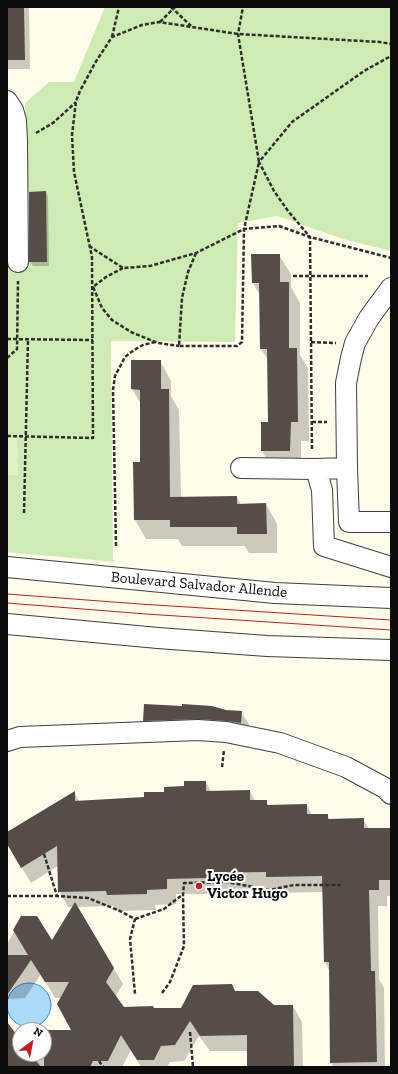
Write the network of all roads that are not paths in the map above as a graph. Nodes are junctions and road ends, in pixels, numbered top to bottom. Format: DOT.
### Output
graph roads {
  1 [pos="7,102"];
  2 [pos="18,262"];
  3 [pos="391,288"];
  4 [pos="241,468"];
  5 [pos="347,468"];
  6 [pos="316,469"];
  7 [pos="391,522"];
  8 [pos="7,567"];
  9 [pos="391,567"];
  10 [pos="391,598"];
  11 [pos="7,624"];
  12 [pos="391,650"];
  13 [pos="7,741"];
  14 [pos="391,794"];
  1 -- 2 [label="street"];
  3 -- 5 [label="street"];
  4 -- 6 [label="street"];
  5 -- 6 [label="street"];
  5 -- 7 [label="street"];
  6 -- 9 [label="street"];
  8 -- 10 [label="street, Boulevard Salvador Allende"];
  11 -- 12 [label="street"];
  13 -- 14 [label="street"];
}
